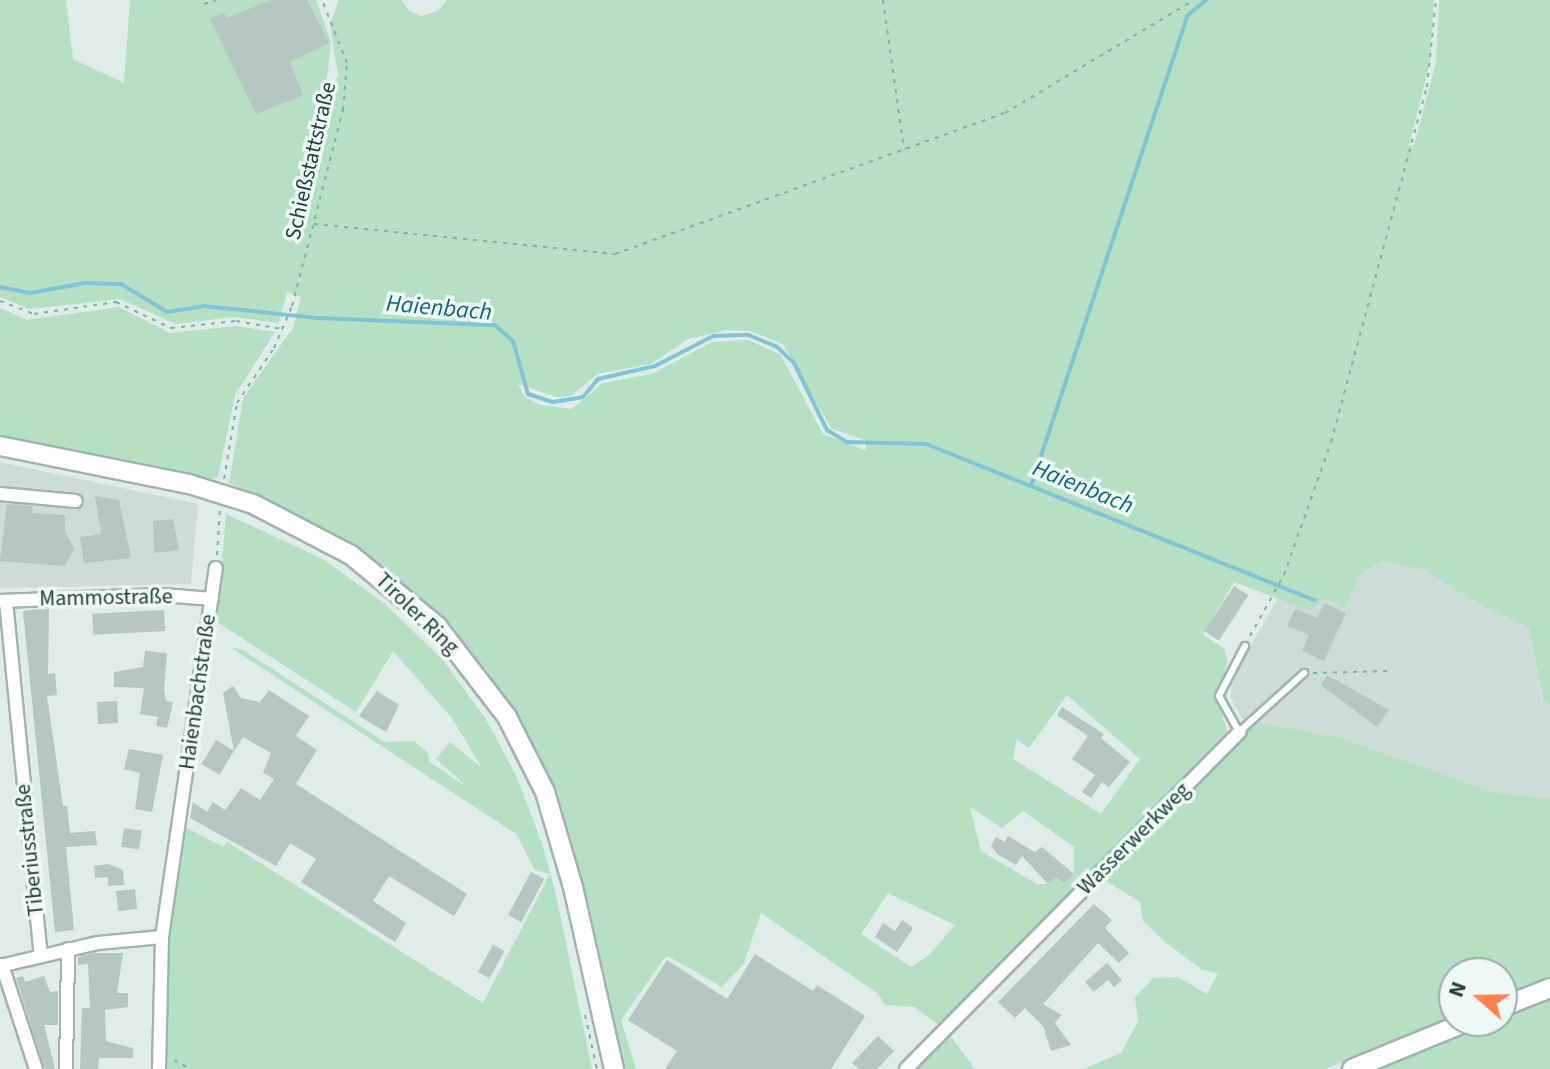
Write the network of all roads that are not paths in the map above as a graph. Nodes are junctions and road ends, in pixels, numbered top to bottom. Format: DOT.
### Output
graph roads {
  1 [pos="0,446"];
  2 [pos="0,494"];
  3 [pos="76,501"];
  4 [pos="216,568"];
  5 [pos="212,599"];
  6 [pos="3,601"];
  7 [pos="1245,646"];
  8 [pos="1304,673"];
  9 [pos="1239,732"];
  10 [pos="162,937"];
  11 [pos="68,949"];
  12 [pos="41,955"];
  13 [pos="1,965"];
  14 [pos="1542,991"];
  15 [pos="1518,1001"];
  16 [pos="1438,1034"];
  17 [pos="36,1069"];
  18 [pos="66,1069"];
  19 [pos="159,1069"];
  20 [pos="614,1069"];
  21 [pos="906,1069"];
  22 [pos="1352,1069"];
  1 -- 20 [label="main road, Tiroler Ring"];
  2 -- 3 [label="street"];
  4 -- 5 [label="street, Haienbachstraße"];
  5 -- 6 [label="street, Mammostraße"];
  5 -- 10 [label="street, Haienbachstraße"];
  6 -- 12 [label="street, Tiberiusstraße"];
  7 -- 9 [label="lane"];
  8 -- 9 [label="lane, Wasserwerkweg"];
  9 -- 21 [label="street, Wasserwerkweg"];
  10 -- 11 [label="street"];
  10 -- 19 [label="street, Haienbachstraße"];
  11 -- 12 [label="street"];
  11 -- 18 [label="street"];
  12 -- 13 [label="street"];
  13 -- 17 [label="street"];
  14 -- 15 [label="main road"];
  16 -- 22 [label="main road"];
}
